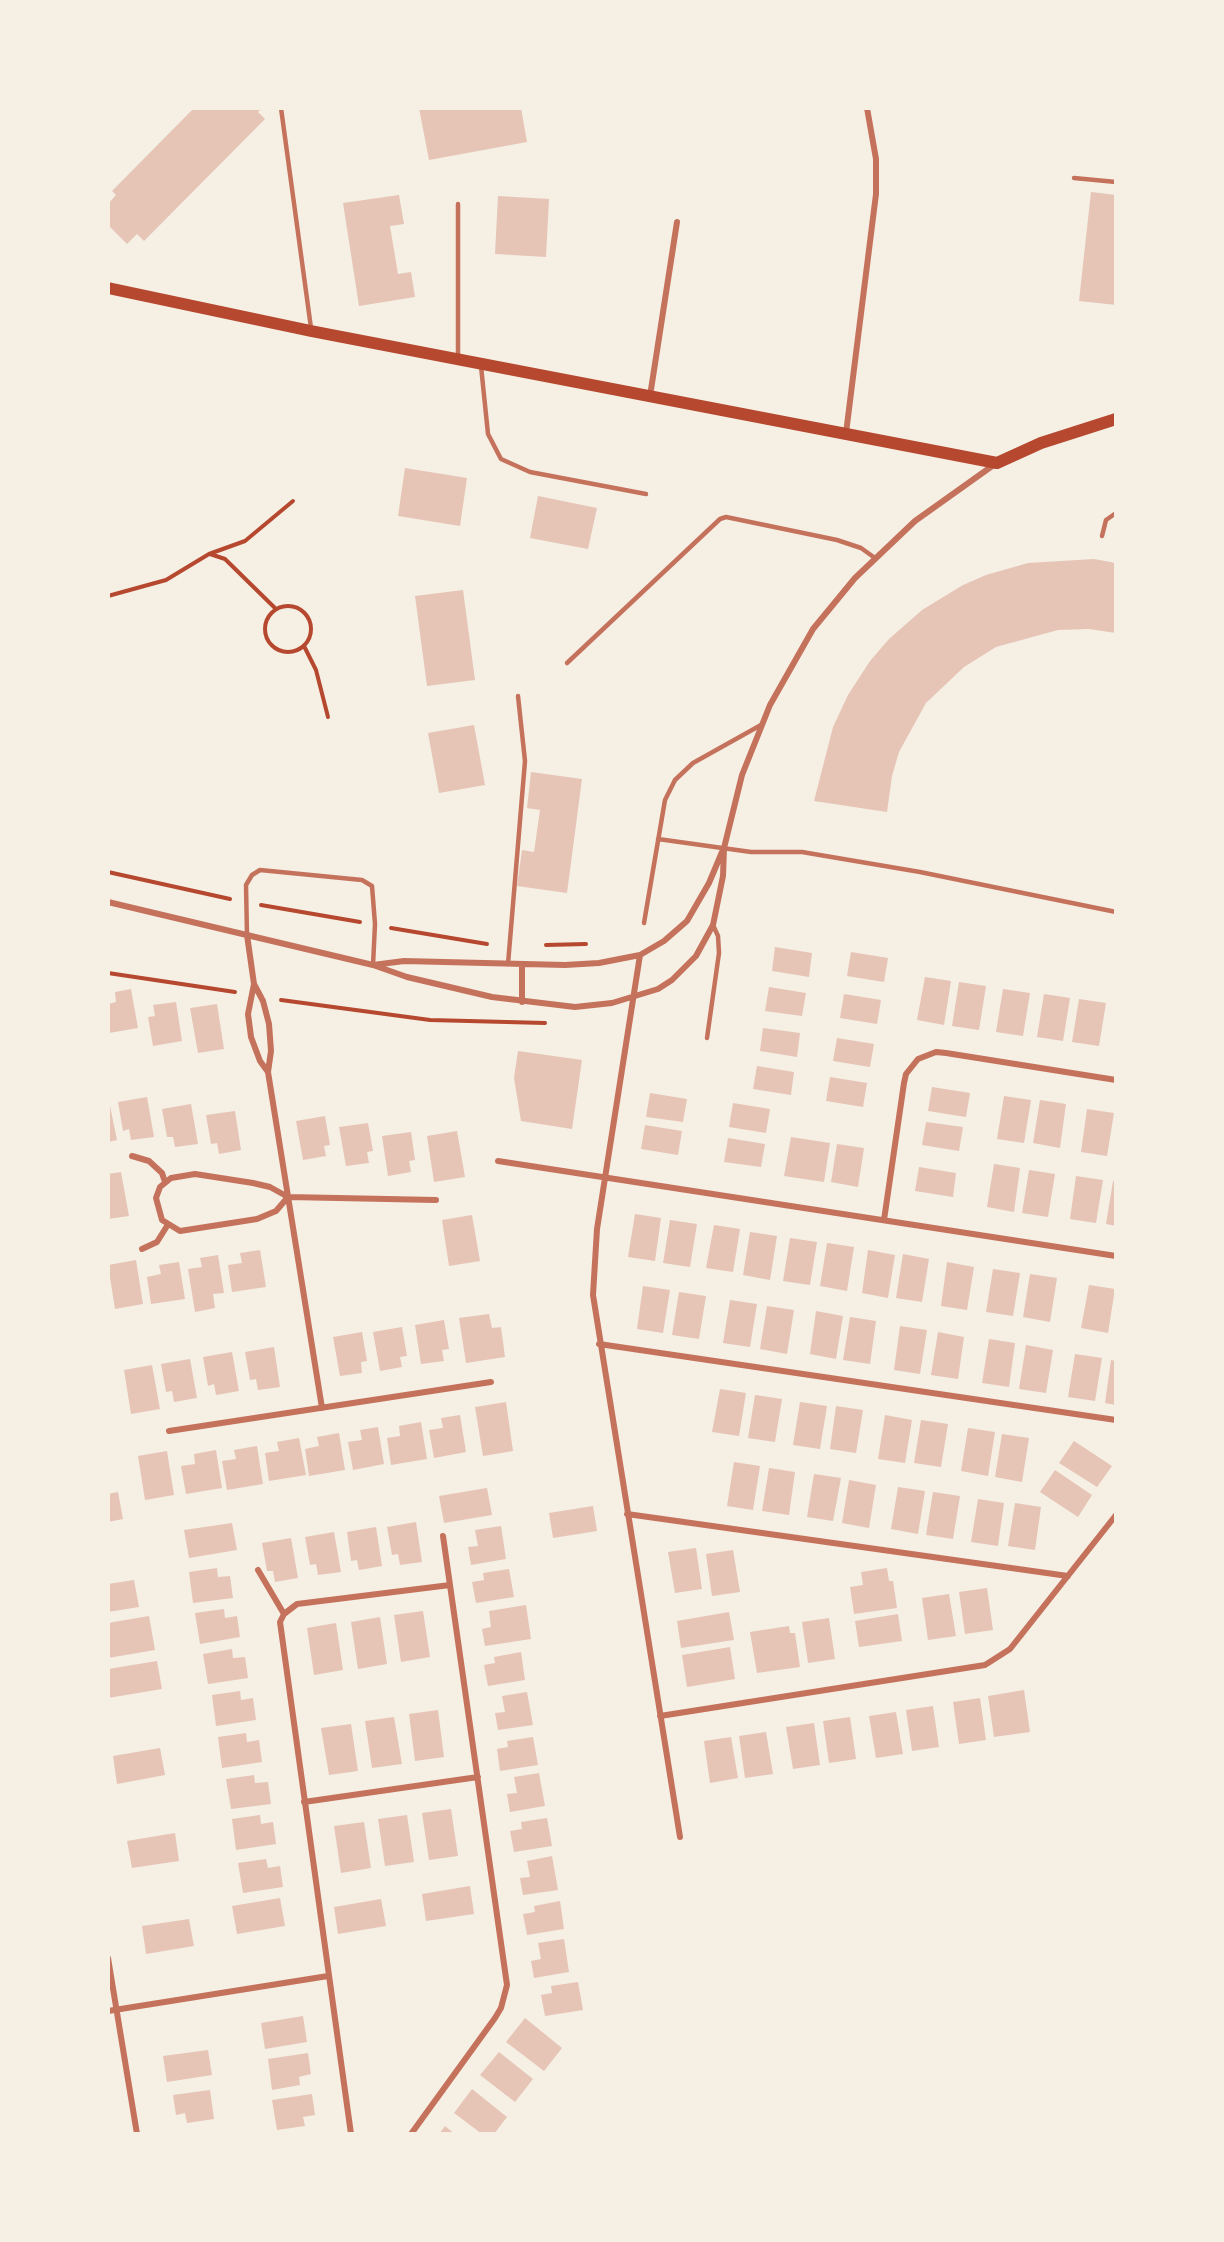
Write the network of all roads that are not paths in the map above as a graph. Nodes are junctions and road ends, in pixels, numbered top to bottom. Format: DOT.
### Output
graph roads {
  1 [pos="281,108"];
  2 [pos="867,108"];
  3 [pos="1074,178"];
  4 [pos="1116,182"];
  5 [pos="458,204"];
  6 [pos="677,222"];
  7 [pos="108,288"];
  8 [pos="311,331"];
  9 [pos="458,359"];
  10 [pos="480,364"];
  11 [pos="650,396"];
  12 [pos="1116,419"];
  13 [pos="846,434"];
  14 [pos="997,463"];
  15 [pos="646,494"];
  16 [pos="1116,513"];
  17 [pos="1102,536"];
  18 [pos="875,558"];
  19 [pos="567,663"];
  20 [pos="518,696"];
  21 [pos="761,726"];
  22 [pos="658,839"];
  23 [pos="724,848"];
  24 [pos="108,902"];
  25 [pos="1116,912"];
  26 [pos="644,923"];
  27 [pos="712,925"];
  28 [pos="247,935"];
  29 [pos="640,955"];
  30 [pos="508,964"];
  31 [pos="522,964"];
  32 [pos="373,965"];
  33 [pos="254,984"];
  34 [pos="634,998"];
  35 [pos="522,1002"];
  36 [pos="707,1038"];
  37 [pos="268,1072"];
  38 [pos="1116,1080"];
  39 [pos="132,1156"];
  40 [pos="498,1161"];
  41 [pos="605,1178"];
  42 [pos="165,1182"];
  43 [pos="288,1197"];
  44 [pos="436,1200"];
  45 [pos="884,1220"];
  46 [pos="167,1226"];
  47 [pos="142,1249"];
  48 [pos="1116,1256"];
  49 [pos="599,1344"];
  50 [pos="491,1382"];
  51 [pos="322,1408"];
  52 [pos="1116,1420"];
  53 [pos="169,1431"];
  54 [pos="627,1514"];
  55 [pos="1116,1515"];
  56 [pos="443,1536"];
  57 [pos="258,1570"];
  58 [pos="1068,1576"];
  59 [pos="450,1585"];
  60 [pos="284,1614"];
  61 [pos="660,1716"];
  62 [pos="478,1777"];
  63 [pos="304,1802"];
  64 [pos="680,1837"];
  65 [pos="108,1958"];
  66 [pos="328,1976"];
  67 [pos="116,2010"];
  68 [pos="108,2011"];
  69 [pos="137,2134"];
  70 [pos="351,2134"];
  71 [pos="411,2134"];
  1 -- 8 [label="lane"];
  2 -- 13 [label="street"];
  3 -- 4 [label="lane"];
  5 -- 9 [label="lane"];
  6 -- 11 [label="street"];
  7 -- 8 [label="main road"];
  8 -- 9 [label="main road"];
  9 -- 10 [label="main road"];
  10 -- 11 [label="main road"];
  10 -- 15 [label="lane"];
  11 -- 13 [label="main road"];
  12 -- 14 [label="main road"];
  13 -- 14 [label="main road"];
  14 -- 18 [label="street"];
  16 -- 17 [label="lane"];
  18 -- 19 [label="lane"];
  18 -- 21 [label="street"];
  20 -- 30 [label="lane"];
  21 -- 22 [label="lane"];
  21 -- 23 [label="street"];
  22 -- 23 [label="lane"];
  22 -- 26 [label="lane"];
  23 -- 25 [label="lane"];
  23 -- 27 [label="street"];
  23 -- 29 [label="street"];
  24 -- 28 [label="street"];
  27 -- 34 [label="street"];
  27 -- 36 [label="lane"];
  28 -- 32 [label="street"];
  28 -- 32 [label="lane"];
  28 -- 33 [label="street"];
  29 -- 31 [label="street"];
  29 -- 34 [label="street"];
  30 -- 31 [label="street"];
  30 -- 32 [label="street"];
  31 -- 35 [label="street"];
  32 -- 35 [label="street"];
  33 -- 37 [label="street"];
  33 -- 37 [label="street"];
  34 -- 35 [label="street"];
  34 -- 41 [label="street"];
  37 -- 43 [label="street"];
  38 -- 45 [label="street"];
  39 -- 42 [label="street"];
  40 -- 41 [label="street"];
  41 -- 45 [label="street"];
  41 -- 49 [label="street"];
  42 -- 43 [label="street"];
  42 -- 46 [label="street"];
  43 -- 44 [label="street"];
  43 -- 46 [label="street"];
  43 -- 51 [label="street"];
  45 -- 48 [label="street"];
  46 -- 47 [label="street"];
  49 -- 52 [label="street"];
  49 -- 54 [label="street"];
  50 -- 51 [label="street"];
  51 -- 53 [label="street"];
  54 -- 58 [label="street"];
  54 -- 61 [label="street"];
  55 -- 58 [label="street"];
  56 -- 59 [label="street"];
  57 -- 60 [label="street"];
  58 -- 61 [label="street"];
  59 -- 60 [label="street"];
  59 -- 62 [label="street"];
  60 -- 63 [label="street"];
  61 -- 64 [label="street"];
  62 -- 63 [label="street"];
  62 -- 71 [label="street"];
  63 -- 66 [label="street"];
  65 -- 67 [label="street"];
  66 -- 67 [label="street"];
  66 -- 70 [label="street"];
  67 -- 68 [label="street"];
  67 -- 69 [label="street"];
}
